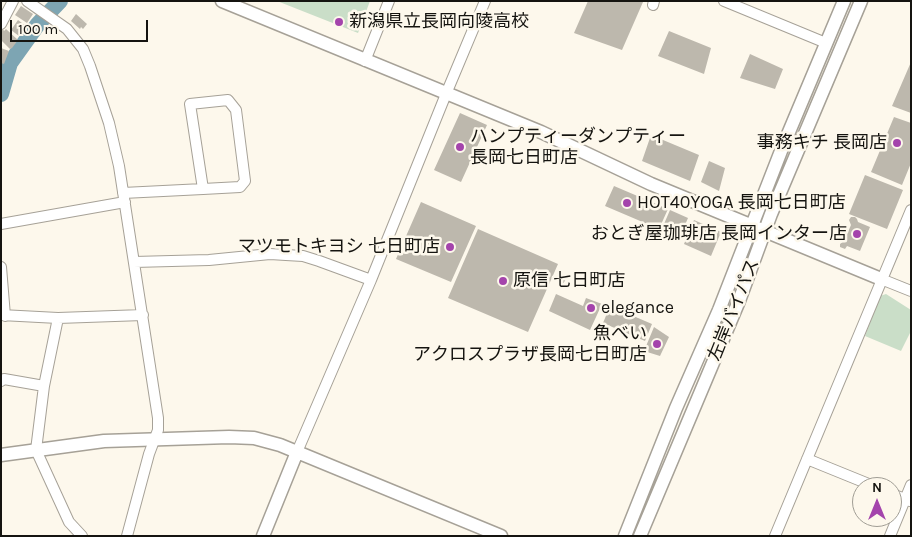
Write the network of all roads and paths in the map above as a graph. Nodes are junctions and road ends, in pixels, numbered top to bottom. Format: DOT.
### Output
graph roads {
  1 [pos="13,1"];
  2 [pos="27,1"];
  3 [pos="222,1"];
  4 [pos="389,1"];
  5 [pos="485,1"];
  6 [pos="724,1"];
  7 [pos="844,1"];
  8 [pos="861,1"];
  9 [pos="1,24"];
  10 [pos="826,43"];
  11 [pos="365,60"];
  12 [pos="446,94"];
  13 [pos="203,189"];
  14 [pos="124,197"];
  15 [pos="911,210"];
  16 [pos="1,224"];
  17 [pos="753,226"];
  18 [pos="766,232"];
  19 [pos="134,262"];
  20 [pos="1,268"];
  21 [pos="881,279"];
  22 [pos="371,280"];
  23 [pos="911,290"];
  24 [pos="143,315"];
  25 [pos="3,316"];
  26 [pos="58,318"];
  27 [pos="1,381"];
  28 [pos="44,386"];
  29 [pos="156,439"];
  30 [pos="36,450"];
  31 [pos="297,452"];
  32 [pos="1,455"];
  33 [pos="807,459"];
  34 [pos="852,477"];
  35 [pos="911,485"];
  36 [pos="908,500"];
  37 [pos="82,536"];
  38 [pos="127,536"];
  39 [pos="263,536"];
  40 [pos="500,536"];
  41 [pos="625,536"];
  42 [pos="640,536"];
  43 [pos="775,536"];
  44 [pos="890,536"];
  1 -- 9 [label="street"];
  2 -- 14 [label="street"];
  3 -- 11 [label="street"];
  4 -- 11 [label="street"];
  5 -- 12 [label="street"];
  6 -- 10 [label="street"];
  7 -- 10 [label="street, 左岸バイパス"];
  8 -- 18 [label="street, 左岸バイパス"];
  10 -- 17 [label="street, 左岸バイパス"];
  11 -- 12 [label="street"];
  12 -- 17 [label="street"];
  12 -- 22 [label="street"];
  13 -- 13 [label="street"];
  13 -- 14 [label="street"];
  14 -- 16 [label="street"];
  14 -- 19 [label="street"];
  15 -- 21 [label="street"];
  17 -- 18 [label="street"];
  17 -- 41 [label="street, 左岸バイパス"];
  18 -- 21 [label="street"];
  18 -- 42 [label="street, 左岸バイパス"];
  19 -- 22 [label="street"];
  19 -- 24 [label="street"];
  20 -- 25 [label="street"];
  21 -- 23 [label="street"];
  21 -- 33 [label="street"];
  22 -- 31 [label="street"];
  24 -- 26 [label="street"];
  24 -- 29 [label="street"];
  25 -- 26 [label="street"];
  26 -- 28 [label="street"];
  27 -- 28 [label="street"];
  28 -- 30 [label="street"];
  29 -- 30 [label="street"];
  29 -- 31 [label="street"];
  29 -- 38 [label="street"];
  30 -- 32 [label="street"];
  30 -- 37 [label="street"];
  31 -- 39 [label="street"];
  31 -- 40 [label="street"];
  33 -- 34 [label="street"];
  33 -- 43 [label="street"];
  35 -- 36 [label="street"];
  36 -- 44 [label="street"];
}
